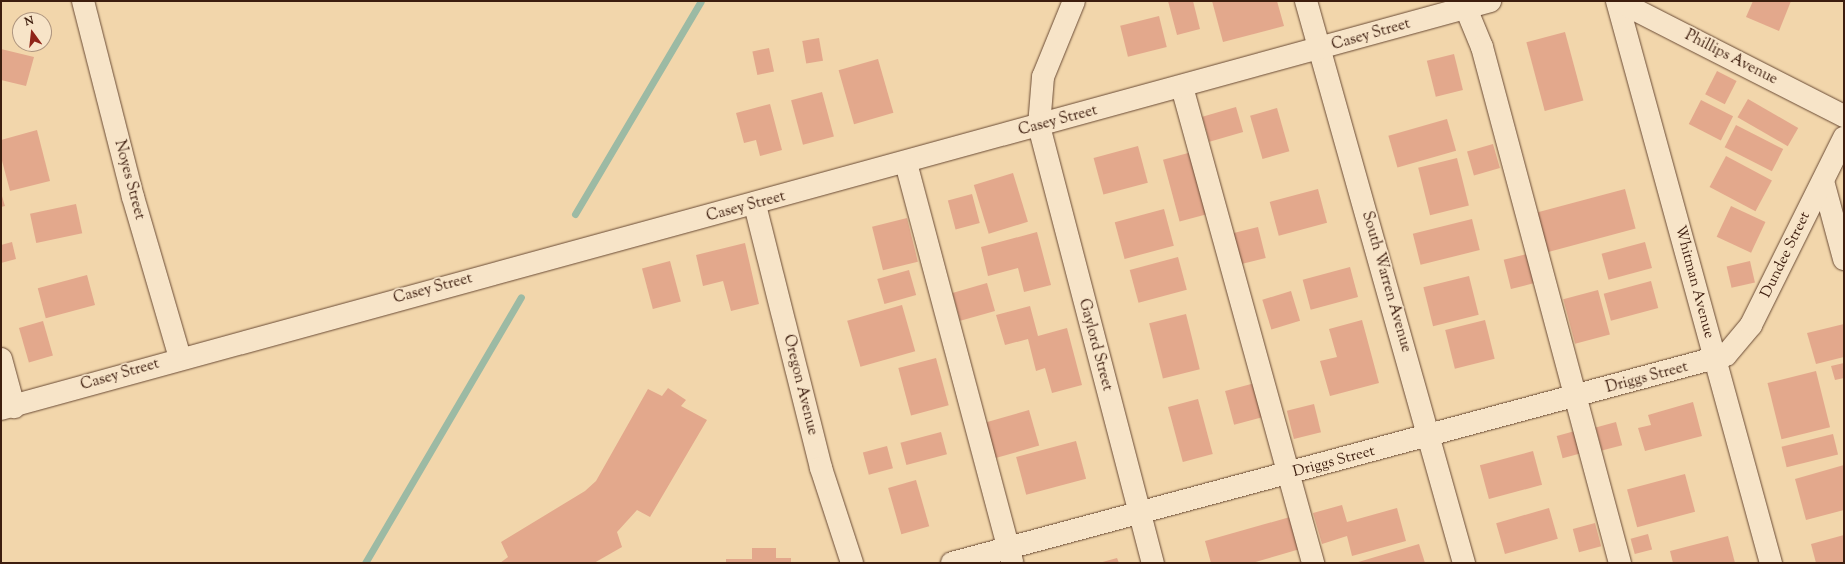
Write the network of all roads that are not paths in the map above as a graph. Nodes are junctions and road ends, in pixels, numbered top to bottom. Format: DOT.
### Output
graph roads {
  1 [pos="83,1"];
  2 [pos="1074,1"];
  3 [pos="1306,1"];
  4 [pos="1490,1"];
  5 [pos="1618,1"];
  6 [pos="1464,5"];
  7 [pos="1319,49"];
  8 [pos="1182,87"];
  9 [pos="1844,116"];
  10 [pos="1039,126"];
  11 [pos="1844,138"];
  12 [pos="906,163"];
  13 [pos="1823,181"];
  14 [pos="755,205"];
  15 [pos="1844,259"];
  16 [pos="180,358"];
  17 [pos="1,359"];
  18 [pos="1715,360"];
  19 [pos="1577,397"];
  20 [pos="7,408"];
  21 [pos="1431,436"];
  22 [pos="1290,474"];
  23 [pos="1140,514"];
  24 [pos="1010,556"];
  25 [pos="852,563"];
  26 [pos="952,563"];
  27 [pos="1153,563"];
  28 [pos="1313,563"];
  29 [pos="1464,563"];
  30 [pos="1620,563"];
  31 [pos="1771,563"];
  1 -- 16 [label="street, Noyes Street"];
  2 -- 10 [label="street, Gaylord Street"];
  3 -- 7 [label="street, South Warren Avenue"];
  4 -- 6 [label="street, Casey Street"];
  5 -- 9 [label="street, Phillips Avenue"];
  5 -- 18 [label="street, Whitman Avenue"];
  6 -- 7 [label="street, Casey Street"];
  6 -- 19 [label="street"];
  7 -- 8 [label="street, Casey Street"];
  7 -- 21 [label="street, South Warren Avenue"];
  8 -- 10 [label="street, Casey Street"];
  8 -- 22 [label="street"];
  10 -- 12 [label="street, Casey Street"];
  10 -- 23 [label="street, Gaylord Street"];
  11 -- 13 [label="street, Dundee Street"];
  12 -- 14 [label="street, Casey Street"];
  12 -- 24 [label="street"];
  13 -- 15 [label="street"];
  13 -- 18 [label="street, Dundee Street"];
  14 -- 16 [label="street, Casey Street"];
  14 -- 25 [label="street, Oregon Avenue"];
  16 -- 20 [label="street, Casey Street"];
  17 -- 20 [label="street"];
  18 -- 19 [label="street, Driggs Street"];
  18 -- 31 [label="street, Whitman Avenue"];
  19 -- 21 [label="street, Driggs Street"];
  19 -- 30 [label="street"];
  21 -- 22 [label="street, Driggs Street"];
  21 -- 29 [label="street, South Warren Avenue"];
  22 -- 23 [label="street, Driggs Street"];
  22 -- 28 [label="street"];
  23 -- 24 [label="street, Driggs Street"];
  23 -- 27 [label="street, Gaylord Street"];
  24 -- 26 [label="street, Driggs Street"];
}
